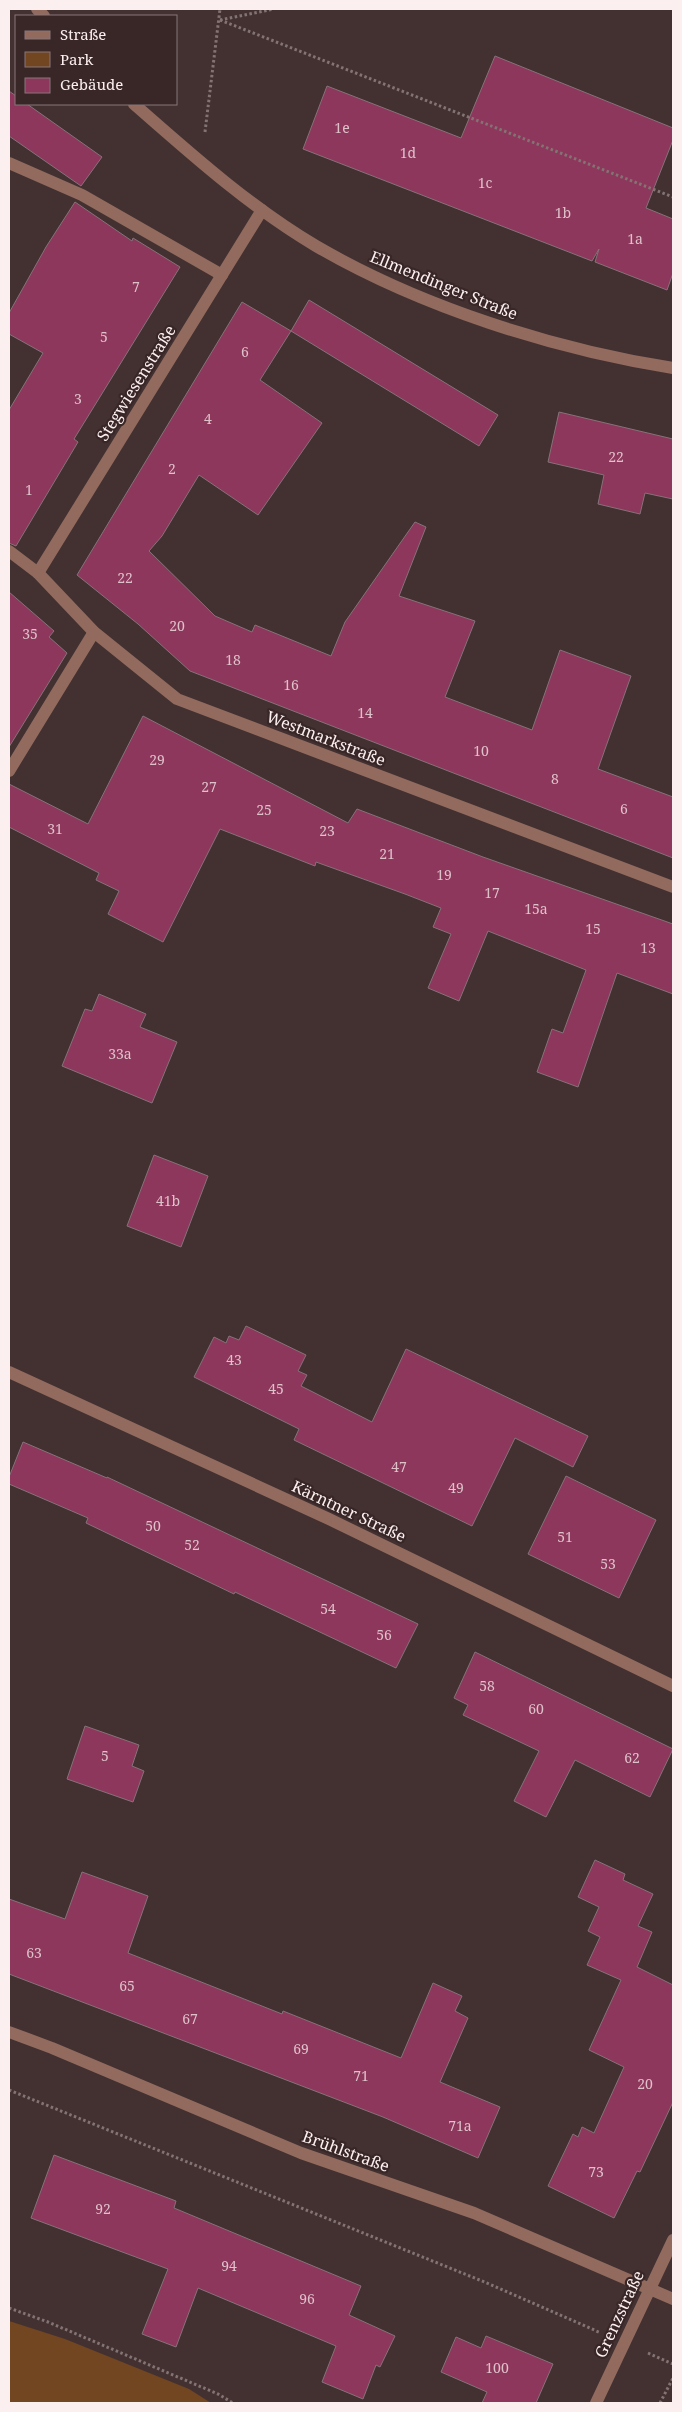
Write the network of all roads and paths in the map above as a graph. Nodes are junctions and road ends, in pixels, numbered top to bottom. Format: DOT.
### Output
graph roads {
  1 [pos="220,9"];
  2 [pos="274,9"];
  3 [pos="220,20"];
  4 [pos="135,105"];
  5 [pos="9,163"];
  6 [pos="203,164"];
  7 [pos="673,196"];
  8 [pos="262,210"];
  9 [pos="222,275"];
  10 [pos="673,368"];
  11 [pos="9,551"];
  12 [pos="38,573"];
  13 [pos="94,632"];
  14 [pos="9,771"];
  15 [pos="673,886"];
  16 [pos="9,1372"];
  17 [pos="673,1686"];
  18 [pos="9,2032"];
  19 [pos="9,2090"];
  20 [pos="673,2240"];
  21 [pos="650,2289"];
  22 [pos="673,2299"];
  23 [pos="9,2308"];
  24 [pos="624,2343"];
  25 [pos="673,2378"];
  26 [pos="233,2403"];
  27 [pos="596,2403"];
  28 [pos="660,2403"];
  1 -- 3 [label="path"];
  2 -- 3 [label="path"];
  3 -- 6 [label="path"];
  3 -- 7 [label="path"];
  4 -- 6 [label="street, Ellmendinger Straße"];
  5 -- 9 [label="street"];
  6 -- 8 [label="street, Ellmendinger Straße"];
  8 -- 9 [label="street, Stegwiesenstraße"];
  8 -- 10 [label="street, Ellmendinger Straße"];
  9 -- 12 [label="street, Stegwiesenstraße"];
  11 -- 12 [label="street, Westmarkstraße"];
  12 -- 13 [label="street, Westmarkstraße"];
  13 -- 14 [label="street"];
  13 -- 15 [label="street, Westmarkstraße"];
  16 -- 17 [label="street, Kärntner Straße"];
  18 -- 21 [label="street, Brühlstraße"];
  19 -- 24 [label="path"];
  20 -- 21 [label="street, Grenzstraße"];
  21 -- 22 [label="street, Brühlstraße"];
  21 -- 24 [label="street, Grenzstraße"];
  23 -- 26 [label="path"];
  24 -- 27 [label="street, Grenzstraße"];
  25 -- 28 [label="path"];
}
